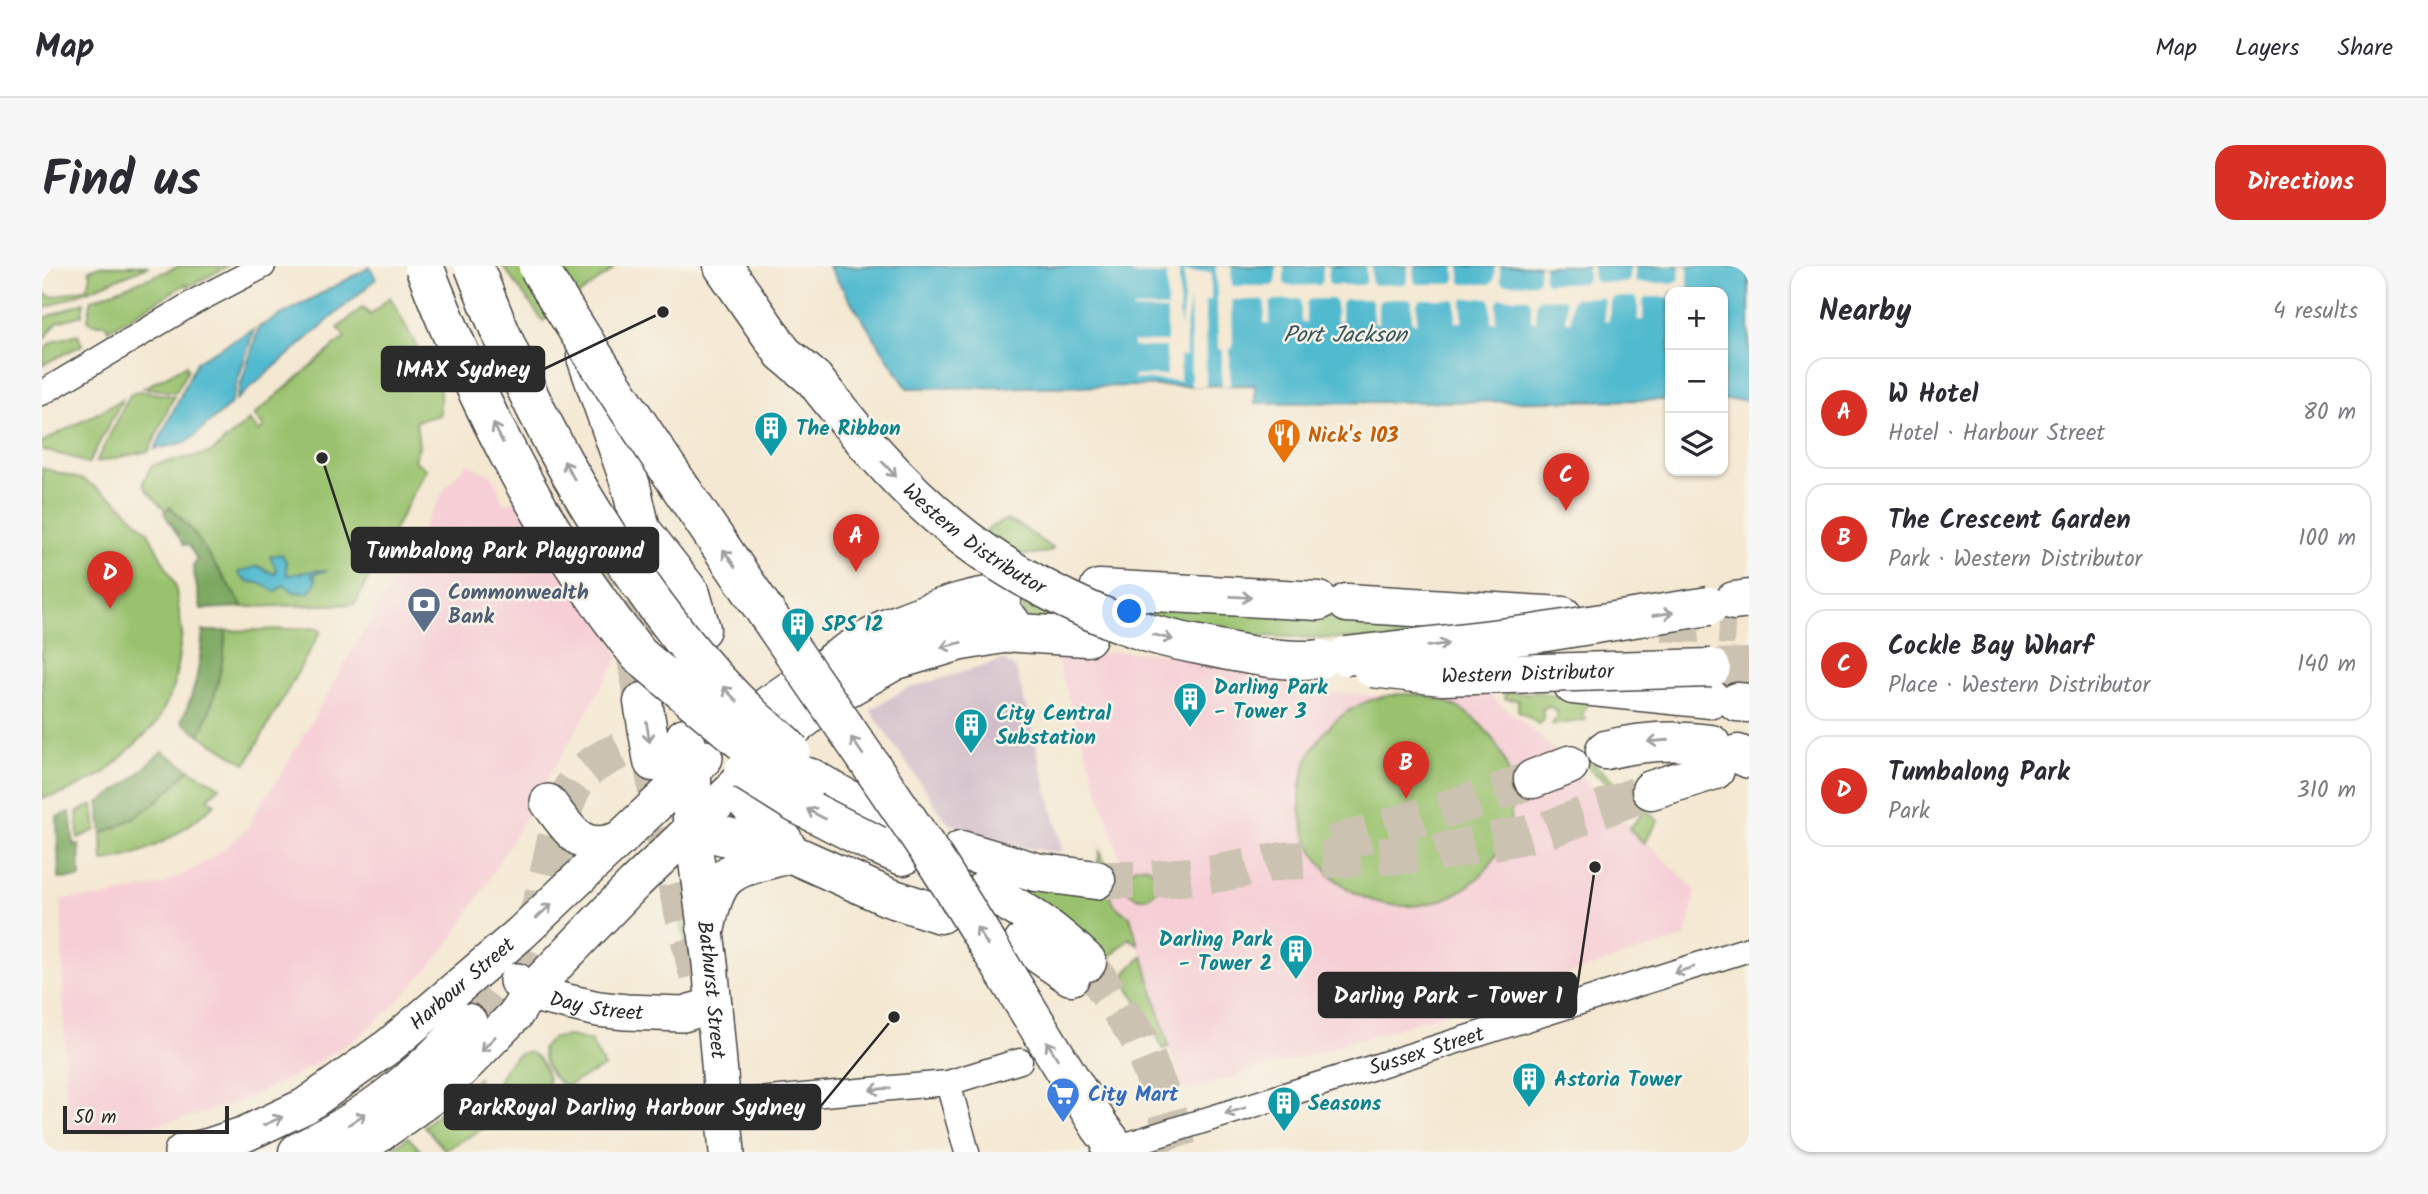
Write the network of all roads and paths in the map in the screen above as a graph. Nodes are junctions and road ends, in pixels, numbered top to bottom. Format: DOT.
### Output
graph roads {
  1 [pos="263,266"];
  2 [pos="424,266"];
  3 [pos="474,266"];
  4 [pos="537,266"];
  5 [pos="554,266"];
  6 [pos="723,266"];
  7 [pos="752,266"];
  8 [pos="814,379"];
  9 [pos="42,393"];
  10 [pos="624,507"];
  11 [pos="652,573"];
  12 [pos="1099,589"];
  13 [pos="1003,594"];
  14 [pos="1735,612"];
  15 [pos="1563,616"];
  16 [pos="701,629"];
  17 [pos="885,629"];
  18 [pos="1018,633"];
  19 [pos="1087,637"];
  20 [pos="639,655"];
  21 [pos="1327,660"];
  22 [pos="1573,685"];
  23 [pos="1727,693"];
  24 [pos="643,702"];
  25 [pos="1605,750"];
  26 [pos="694,755"];
  27 [pos="1728,757"];
  28 [pos="653,762"];
  29 [pos="1569,765"];
  30 [pos="811,778"];
  31 [pos="1534,779"];
  32 [pos="738,784"];
  33 [pos="1651,790"];
  34 [pos="548,802"];
  35 [pos="864,810"];
  36 [pos="692,828"];
  37 [pos="622,838"];
  38 [pos="961,850"];
  39 [pos="790,853"];
  40 [pos="903,856"];
  41 [pos="1096,880"];
  42 [pos="984,890"];
  43 [pos="940,914"];
  44 [pos="706,927"];
  45 [pos="1749,949"];
  46 [pos="493,956"];
  47 [pos="1079,969"];
  48 [pos="529,993"];
  49 [pos="714,1005"];
  50 [pos="468,1023"];
  51 [pos="1020,1060"];
  52 [pos="948,1083"];
  53 [pos="723,1103"];
  54 [pos="1113,1151"];
  55 [pos="182,1152"];
  56 [pos="298,1152"];
  57 [pos="355,1152"];
  58 [pos="727,1152"];
  59 [pos="967,1152"];
  1 -- 9 [label="street"];
  20 -- 2 [label="highway, one-way, bridge"];
  30 -- 3 [label="highway, one-way, bridge"];
  54 -- 4 [label="highway, one-way, bridge"];
  5 -- 10 [label="highway, bridge"];
  6 -- 8 [label="highway, Western Distributor"];
  7 -- 8 [label="highway"];
  8 -- 21 [label="highway, Western Distributor, one-way, bridge"];
  10 -- 11 [label="highway"];
  10 -- 16 [label="highway"];
  12 -- 15 [label="highway, one-way"];
  13 -- 17 [label="highway"];
  21 -- 14 [label="highway, one-way, bridge"];
  17 -- 18 [label="main road"];
  18 -- 17 [label="main road, one-way"];
  18 -- 19 [label="highway"];
  20 -- 30 [label="highway, bridge"];
  40 -- 20 [label="highway, one-way, bridge"];
  21 -- 23 [label="highway, Western Distributor, bridge"];
  22 -- 23 [label="highway"];
  24 -- 28 [label="highway, one-way"];
  27 -- 25 [label="highway, one-way"];
  26 -- 36 [label="highway"];
  26 -- 37 [label="main road, Harbour Street"];
  27 -- 33 [label="highway"];
  29 -- 31 [label="highway"];
  30 -- 35 [label="highway"];
  32 -- 36 [label="main road"];
  32 -- 39 [label="highway"];
  34 -- 37 [label="main road"];
  36 -- 39 [label="highway"];
  36 -- 44 [label="main road, Bathurst Street"];
  36 -- 48 [label="main road"];
  46 -- 37 [label="main road, Harbour Street, one-way"];
  38 -- 41 [label="highway"];
  39 -- 43 [label="highway"];
  39 -- 44 [label="highway"];
  42 -- 47 [label="highway"];
  44 -- 49 [label="main road, Bathurst Street"];
  45 -- 54 [label="street, Sussex Street, one-way"];
  46 -- 48 [label="main road, Day Street"];
  55 -- 46 [label="main road, Harbour Street, one-way"];
  48 -- 49 [label="main road, Day Street"];
  48 -- 57 [label="main road, one-way"];
  49 -- 53 [label="main road, Bathurst Street"];
  56 -- 50 [label="highway, one-way"];
  51 -- 52 [label="street"];
  52 -- 53 [label="street, one-way"];
  52 -- 59 [label="street"];
  53 -- 58 [label="main road, Bathurst Street"];
}
